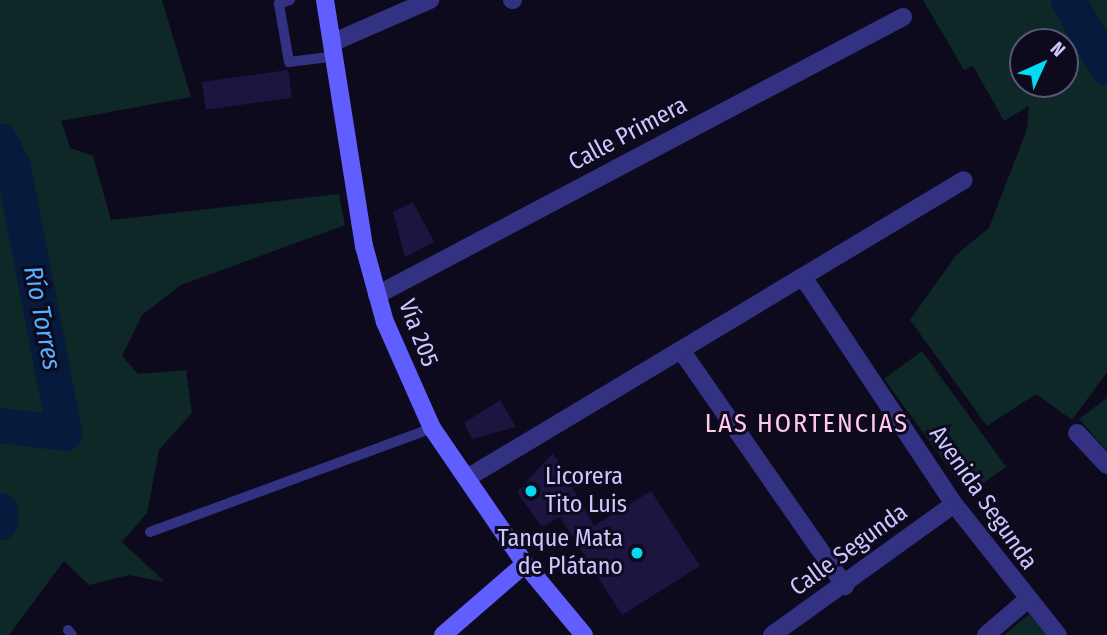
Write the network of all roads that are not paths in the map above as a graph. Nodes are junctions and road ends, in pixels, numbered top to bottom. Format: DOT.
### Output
graph roads {
  1 [pos="290,0"];
  2 [pos="325,0"];
  3 [pos="430,0"];
  4 [pos="903,17"];
  5 [pos="337,48"];
  6 [pos="964,180"];
  7 [pos="806,280"];
  8 [pos="377,295"];
  9 [pos="683,352"];
  10 [pos="432,428"];
  11 [pos="1077,433"];
  12 [pos="1107,466"];
  13 [pos="467,478"];
  14 [pos="954,504"];
  15 [pos="150,532"];
  16 [pos="525,564"];
  17 [pos="845,586"];
  18 [pos="1027,600"];
  19 [pos="443,635"];
  20 [pos="583,635"];
  21 [pos="772,635"];
  22 [pos="986,635"];
  23 [pos="1058,635"];
  1 -- 5 [label="lane"];
  2 -- 5 [label="main road, Vía 205"];
  3 -- 5 [label="street"];
  4 -- 8 [label="street, Calle Primera"];
  5 -- 8 [label="main road, Vía 205"];
  6 -- 7 [label="street"];
  7 -- 9 [label="street"];
  7 -- 14 [label="street, Avenida Segunda"];
  8 -- 10 [label="main road, Vía 205"];
  9 -- 13 [label="street"];
  9 -- 17 [label="street"];
  10 -- 13 [label="main road, Vía 205"];
  10 -- 15 [label="lane"];
  11 -- 12 [label="street"];
  13 -- 16 [label="main road, Vía 205"];
  14 -- 17 [label="street, Calle Segunda"];
  14 -- 18 [label="street, Avenida Segunda"];
  16 -- 19 [label="main road"];
  16 -- 20 [label="main road, Vía 205"];
  17 -- 21 [label="street, Calle Segunda"];
  18 -- 22 [label="street"];
  18 -- 23 [label="street, Avenida Segunda"];
}
